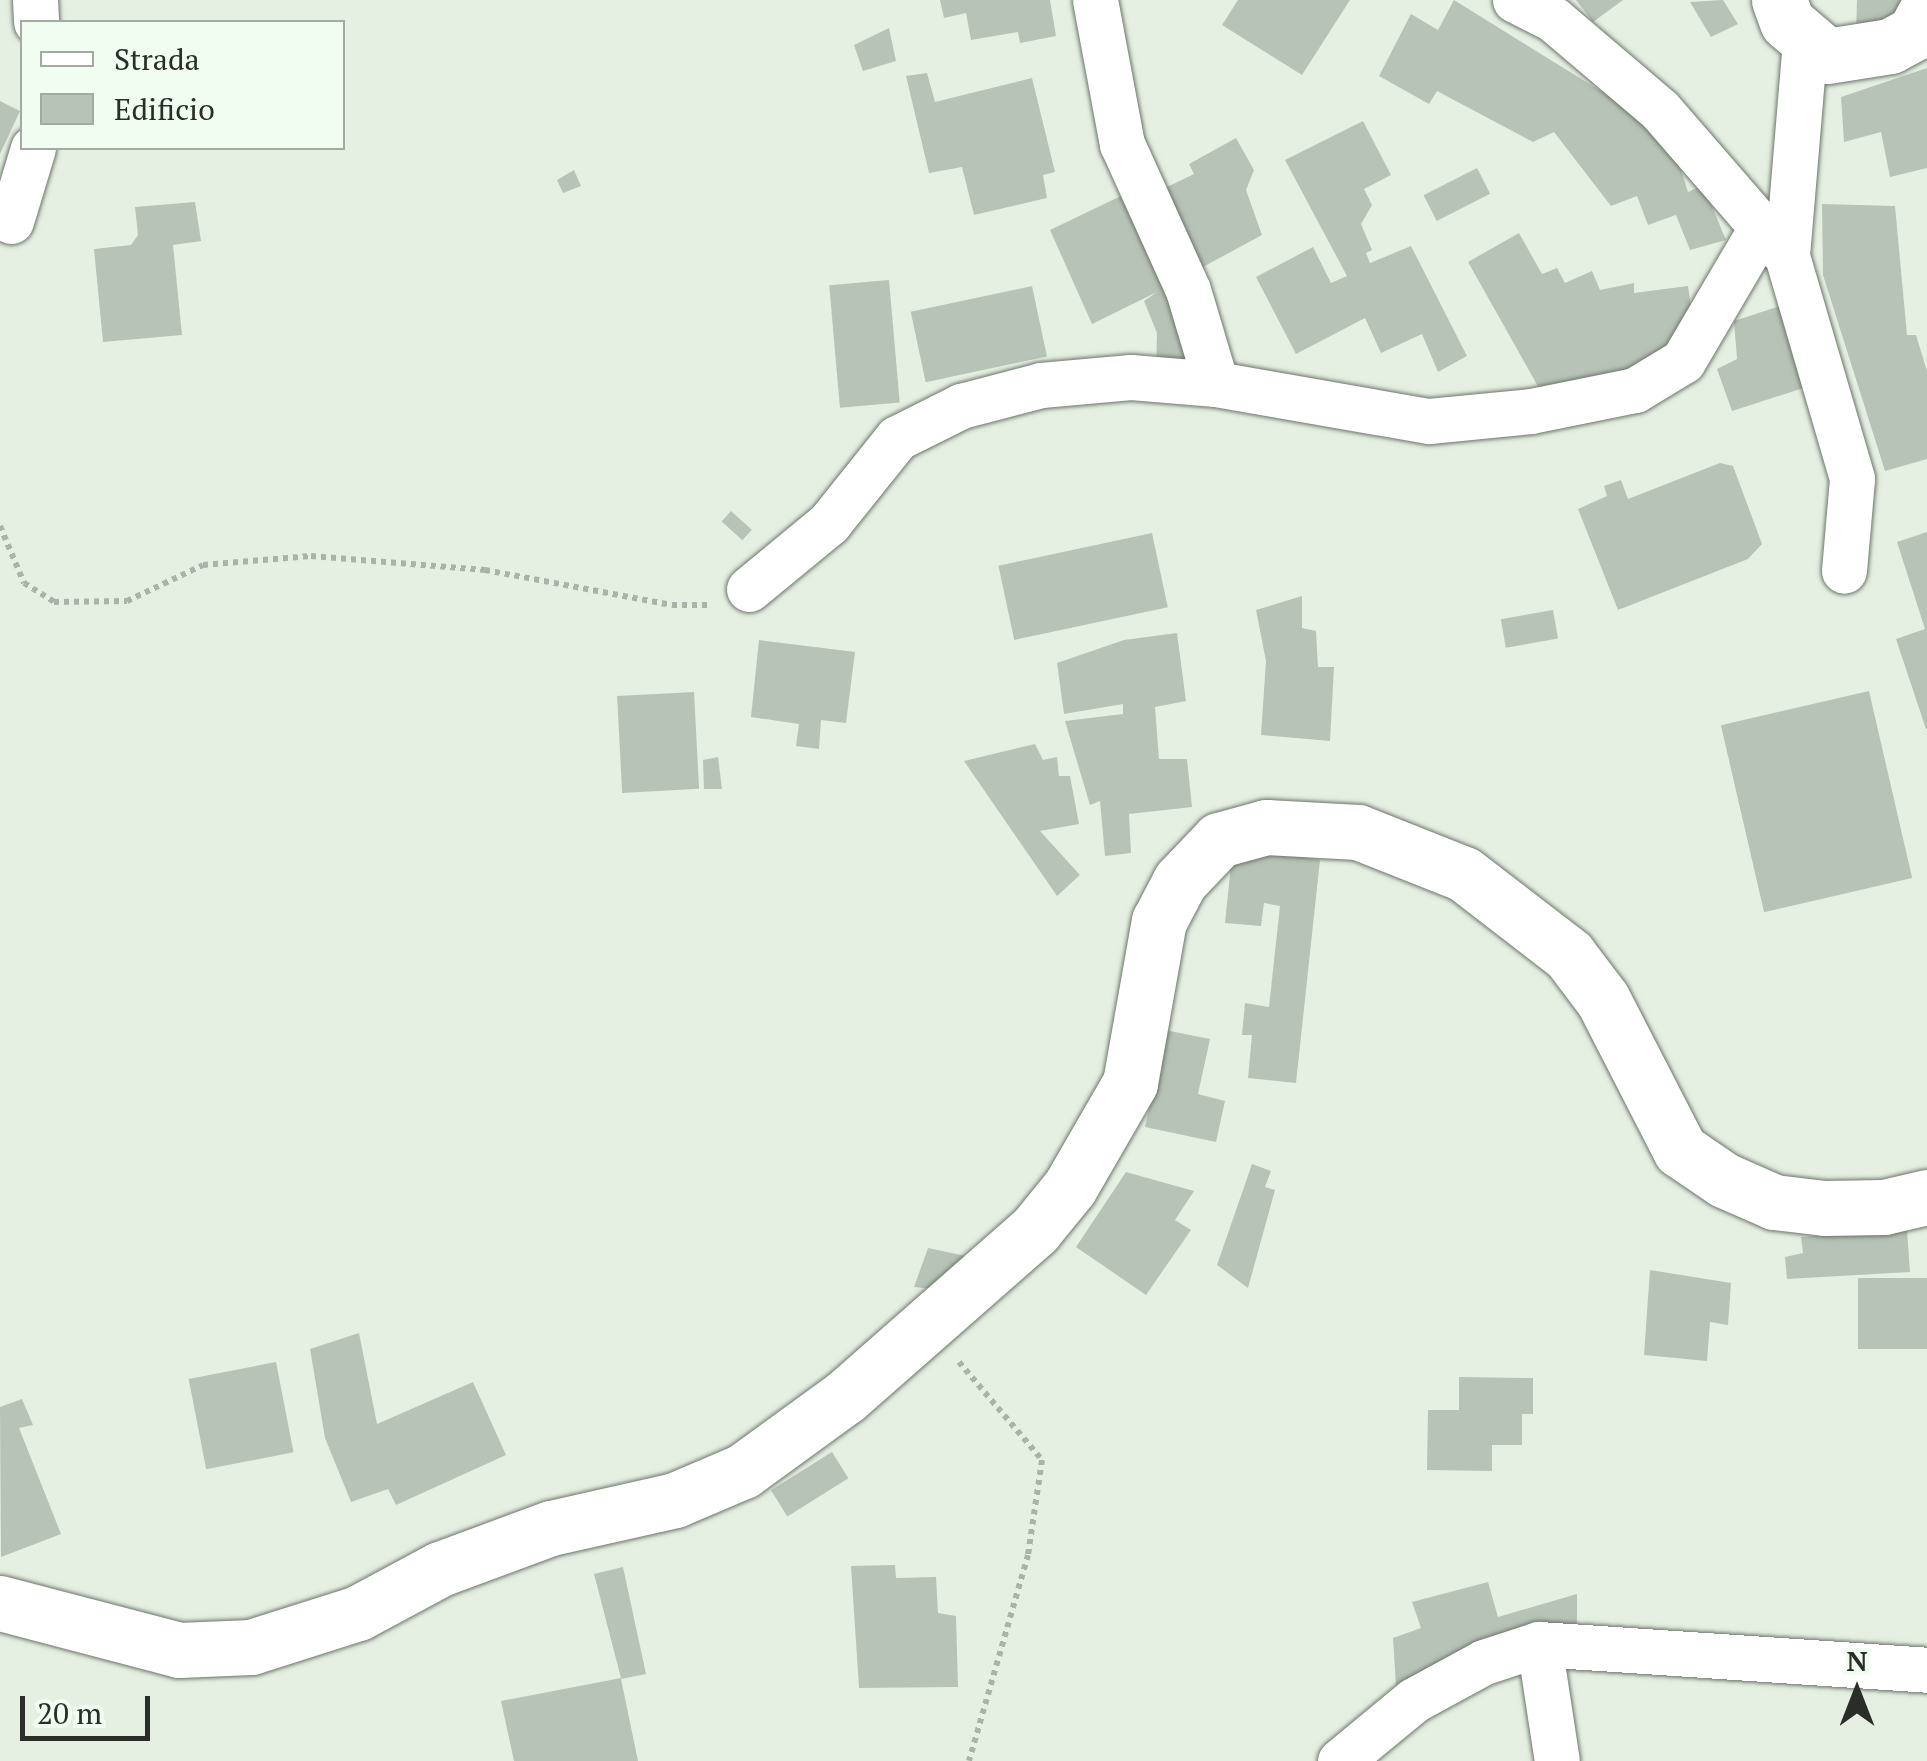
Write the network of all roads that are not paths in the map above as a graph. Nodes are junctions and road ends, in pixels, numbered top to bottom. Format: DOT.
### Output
graph roads {
  1 [pos="1094,0"];
  2 [pos="1515,0"];
  3 [pos="1927,10"];
  4 [pos="1792,21"];
  5 [pos="32,150"];
  6 [pos="11,221"];
  7 [pos="1773,243"];
  8 [pos="1216,384"];
  9 [pos="1844,571"];
  10 [pos="749,589"];
  11 [pos="1927,1196"];
  12 [pos="0,1603"];
  13 [pos="1539,1644"];
  14 [pos="1927,1670"];
  15 [pos="1340,1761"];
  16 [pos="1557,1761"];
  1 -- 8 [label="street"];
  2 -- 7 [label="street"];
  3 -- 4 [label="street"];
  4 -- 7 [label="street"];
  5 -- 6 [label="street"];
  7 -- 8 [label="street"];
  7 -- 9 [label="street"];
  8 -- 10 [label="street"];
  11 -- 12 [label="street"];
  13 -- 14 [label="street"];
  13 -- 15 [label="street"];
  13 -- 16 [label="street"];
}
